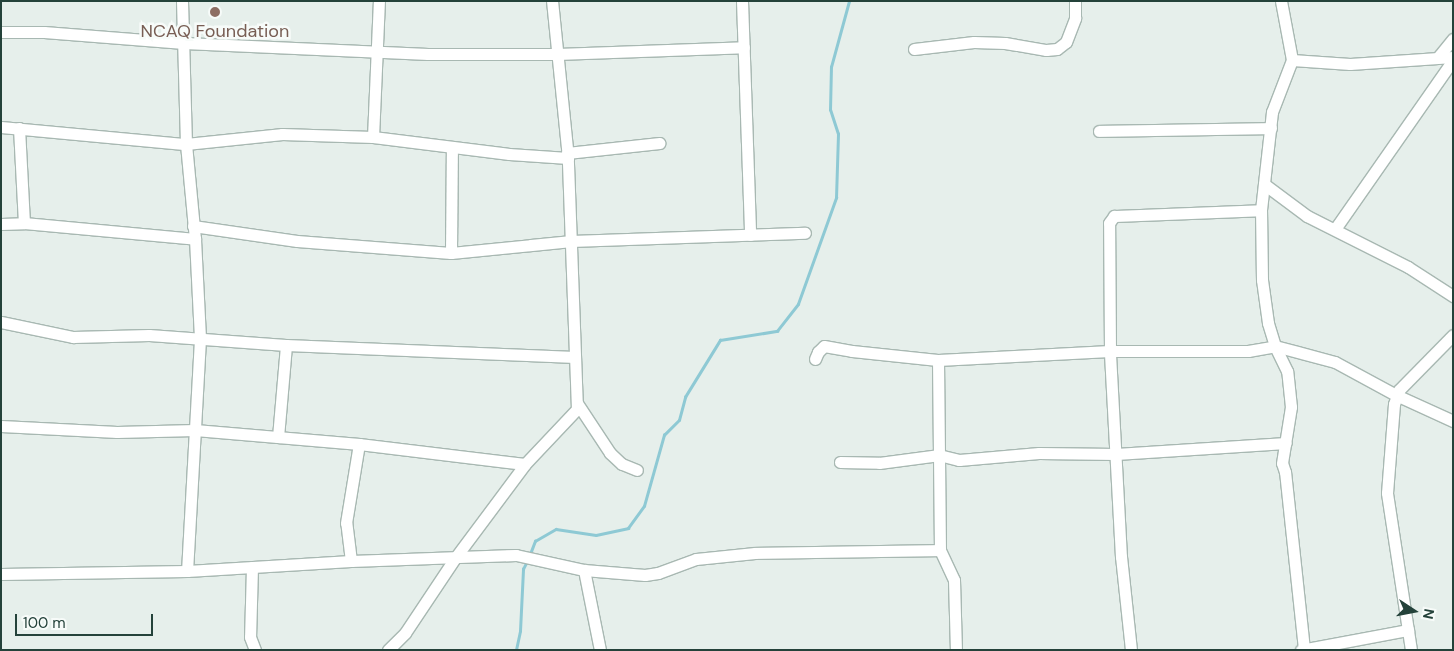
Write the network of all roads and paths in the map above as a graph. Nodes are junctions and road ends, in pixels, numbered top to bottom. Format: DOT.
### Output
graph roads {
  1 [pos="182,1"];
  2 [pos="379,1"];
  3 [pos="552,1"];
  4 [pos="742,1"];
  5 [pos="1075,1"];
  6 [pos="1281,1"];
  7 [pos="1,32"];
  8 [pos="1453,40"];
  9 [pos="184,43"];
  10 [pos="744,47"];
  11 [pos="914,49"];
  12 [pos="378,53"];
  13 [pos="557,54"];
  14 [pos="1439,56"];
  15 [pos="1453,58"];
  16 [pos="1292,60"];
  17 [pos="1,127"];
  18 [pos="19,128"];
  19 [pos="1271,128"];
  20 [pos="1099,131"];
  21 [pos="373,137"];
  22 [pos="659,143"];
  23 [pos="186,144"];
  24 [pos="452,147"];
  25 [pos="567,156"];
  26 [pos="1264,184"];
  27 [pos="1261,210"];
  28 [pos="24,223"];
  29 [pos="1,224"];
  30 [pos="193,226"];
  31 [pos="1335,229"];
  32 [pos="806,233"];
  33 [pos="750,235"];
  34 [pos="195,239"];
  35 [pos="571,240"];
  36 [pos="451,253"];
  37 [pos="1453,296"];
  38 [pos="1,322"];
  39 [pos="1453,335"];
  40 [pos="200,339"];
  41 [pos="286,345"];
  42 [pos="1275,346"];
  43 [pos="1110,351"];
  44 [pos="575,357"];
  45 [pos="815,359"];
  46 [pos="938,360"];
  47 [pos="1396,395"];
  48 [pos="577,403"];
  49 [pos="1453,421"];
  50 [pos="1,426"];
  51 [pos="195,430"];
  52 [pos="278,437"];
  53 [pos="1286,442"];
  54 [pos="359,444"];
  55 [pos="1116,454"];
  56 [pos="939,456"];
  57 [pos="840,462"];
  58 [pos="525,464"];
  59 [pos="637,470"];
  60 [pos="940,550"];
  61 [pos="455,558"];
  62 [pos="351,561"];
  63 [pos="252,567"];
  64 [pos="584,570"];
  65 [pos="188,571"];
  66 [pos="1,574"];
  67 [pos="1408,630"];
  68 [pos="256,650"];
  69 [pos="388,650"];
  70 [pos="600,650"];
  71 [pos="956,650"];
  72 [pos="1131,650"];
  73 [pos="1303,650"];
  74 [pos="1411,650"];
  1 -- 9 [label="street"];
  2 -- 12 [label="street"];
  3 -- 13 [label="street"];
  4 -- 10 [label="street"];
  5 -- 11 [label="street"];
  6 -- 16 [label="street"];
  7 -- 9 [label="street"];
  8 -- 14 [label="street"];
  9 -- 12 [label="street"];
  9 -- 23 [label="street"];
  10 -- 13 [label="street"];
  10 -- 33 [label="street"];
  12 -- 13 [label="street"];
  12 -- 21 [label="street"];
  13 -- 25 [label="street"];
  14 -- 15 [label="street"];
  14 -- 16 [label="street"];
  15 -- 31 [label="street"];
  16 -- 19 [label="street"];
  17 -- 18 [label="street"];
  18 -- 23 [label="street"];
  18 -- 28 [label="street"];
  19 -- 20 [label="street"];
  19 -- 26 [label="street"];
  21 -- 23 [label="street"];
  21 -- 24 [label="street"];
  22 -- 25 [label="street"];
  23 -- 30 [label="street"];
  24 -- 25 [label="street"];
  24 -- 36 [label="street"];
  25 -- 35 [label="street"];
  26 -- 27 [label="street"];
  26 -- 31 [label="street"];
  27 -- 42 [label="street"];
  27 -- 43 [label="street"];
  28 -- 29 [label="street"];
  28 -- 34 [label="street"];
  30 -- 34 [label="street"];
  30 -- 36 [label="street"];
  31 -- 37 [label="street"];
  32 -- 33 [label="street"];
  33 -- 35 [label="street"];
  34 -- 40 [label="street"];
  35 -- 36 [label="street"];
  35 -- 44 [label="street"];
  38 -- 40 [label="street"];
  39 -- 47 [label="street"];
  40 -- 41 [label="street"];
  40 -- 51 [label="street"];
  41 -- 44 [label="street"];
  41 -- 52 [label="street"];
  42 -- 43 [label="street"];
  42 -- 47 [label="street"];
  42 -- 53 [label="street"];
  43 -- 46 [label="street"];
  43 -- 55 [label="street"];
  44 -- 48 [label="street"];
  45 -- 46 [label="street"];
  46 -- 56 [label="street"];
  47 -- 49 [label="street"];
  47 -- 67 [label="street"];
  48 -- 58 [label="street"];
  48 -- 59 [label="street"];
  50 -- 51 [label="street"];
  51 -- 52 [label="street"];
  51 -- 65 [label="street"];
  52 -- 54 [label="street"];
  53 -- 55 [label="street"];
  53 -- 73 [label="street"];
  54 -- 58 [label="street"];
  54 -- 62 [label="street"];
  55 -- 56 [label="street"];
  55 -- 72 [label="street"];
  56 -- 57 [label="street"];
  56 -- 60 [label="street"];
  58 -- 61 [label="street"];
  60 -- 64 [label="street"];
  60 -- 71 [label="street"];
  61 -- 62 [label="street"];
  61 -- 64 [label="street"];
  61 -- 69 [label="street"];
  62 -- 63 [label="street"];
  63 -- 65 [label="street"];
  63 -- 68 [label="street"];
  64 -- 70 [label="street"];
  65 -- 66 [label="street"];
  67 -- 73 [label="street"];
  67 -- 74 [label="street"];
}
